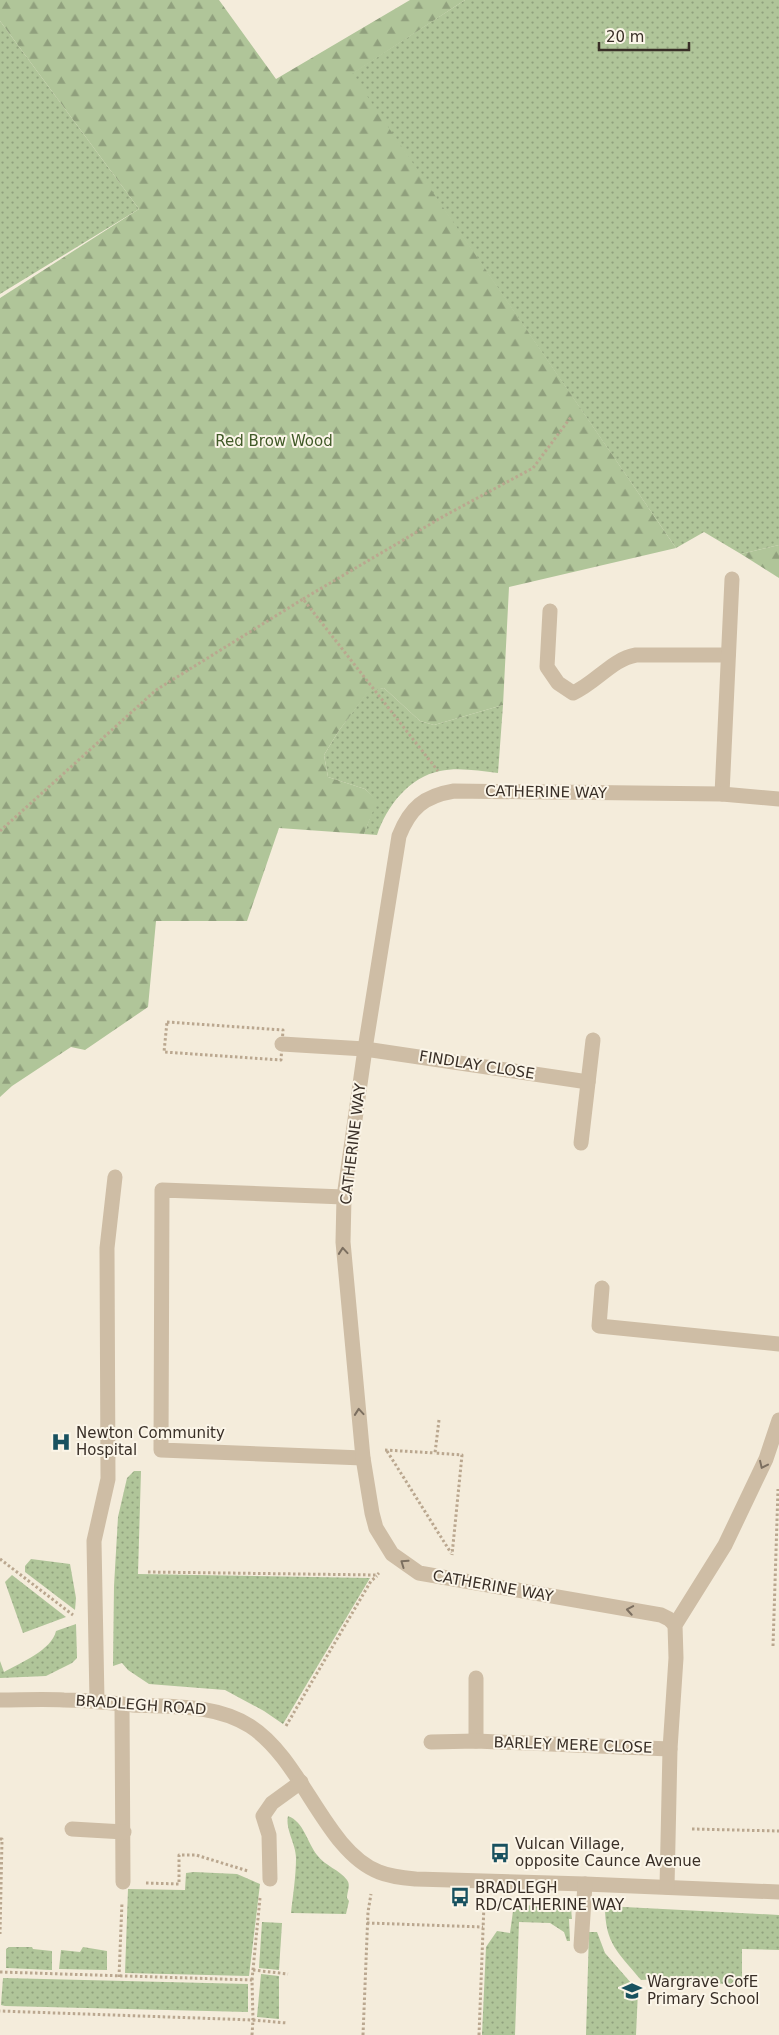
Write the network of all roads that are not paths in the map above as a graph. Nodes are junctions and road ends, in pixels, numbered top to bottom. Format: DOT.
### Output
graph roads {
  1 [pos="732,579"];
  2 [pos="550,612"];
  3 [pos="728,655"];
  4 [pos="722,794"];
  5 [pos="779,799"];
  6 [pos="593,1040"];
  7 [pos="282,1044"];
  8 [pos="365,1049"];
  9 [pos="588,1082"];
  10 [pos="581,1143"];
  11 [pos="115,1177"];
  12 [pos="344,1197"];
  13 [pos="602,1288"];
  14 [pos="779,1344"];
  15 [pos="779,1420"];
  16 [pos="363,1458"];
  17 [pos="675,1626"];
  18 [pos="476,1678"];
  19 [pos="0,1700"];
  20 [pos="97,1701"];
  21 [pos="122,1704"];
  22 [pos="476,1741"];
  23 [pos="432,1742"];
  24 [pos="670,1749"];
  25 [pos="301,1782"];
  26 [pos="72,1829"];
  27 [pos="124,1832"];
  28 [pos="266,1878"];
  29 [pos="123,1882"];
  30 [pos="584,1884"];
  31 [pos="667,1887"];
  32 [pos="779,1892"];
  33 [pos="581,1946"];
  1 -- 3 [label="street"];
  2 -- 3 [label="street"];
  3 -- 4 [label="street"];
  4 -- 5 [label="street, CATHERINE WAY"];
  4 -- 8 [label="street, CATHERINE WAY"];
  6 -- 9 [label="street"];
  7 -- 8 [label="street, FINDLAY CLOSE"];
  8 -- 9 [label="street, FINDLAY CLOSE"];
  8 -- 12 [label="street, CATHERINE WAY"];
  9 -- 10 [label="street"];
  11 -- 20 [label="street"];
  16 -- 12 [label="street, CATHERINE WAY, one-way"];
  12 -- 16 [label="street"];
  13 -- 14 [label="street"];
  15 -- 17 [label="street, one-way"];
  17 -- 16 [label="street, CATHERINE WAY, one-way"];
  17 -- 24 [label="street"];
  18 -- 22 [label="street, BARLEY MERE CLOSE"];
  19 -- 20 [label="street, BRADLEGH ROAD"];
  20 -- 21 [label="street, BRADLEGH ROAD"];
  21 -- 25 [label="street, BRADLEGH ROAD"];
  21 -- 27 [label="street"];
  22 -- 23 [label="street, BARLEY MERE CLOSE"];
  22 -- 24 [label="street, BARLEY MERE CLOSE"];
  24 -- 31 [label="street"];
  25 -- 28 [label="street"];
  25 -- 30 [label="street, BRADLEGH ROAD"];
  26 -- 27 [label="street"];
  27 -- 29 [label="street"];
  30 -- 31 [label="street, BRADLEGH ROAD"];
  30 -- 33 [label="street"];
  31 -- 32 [label="street, BRADLEGH ROAD"];
}
